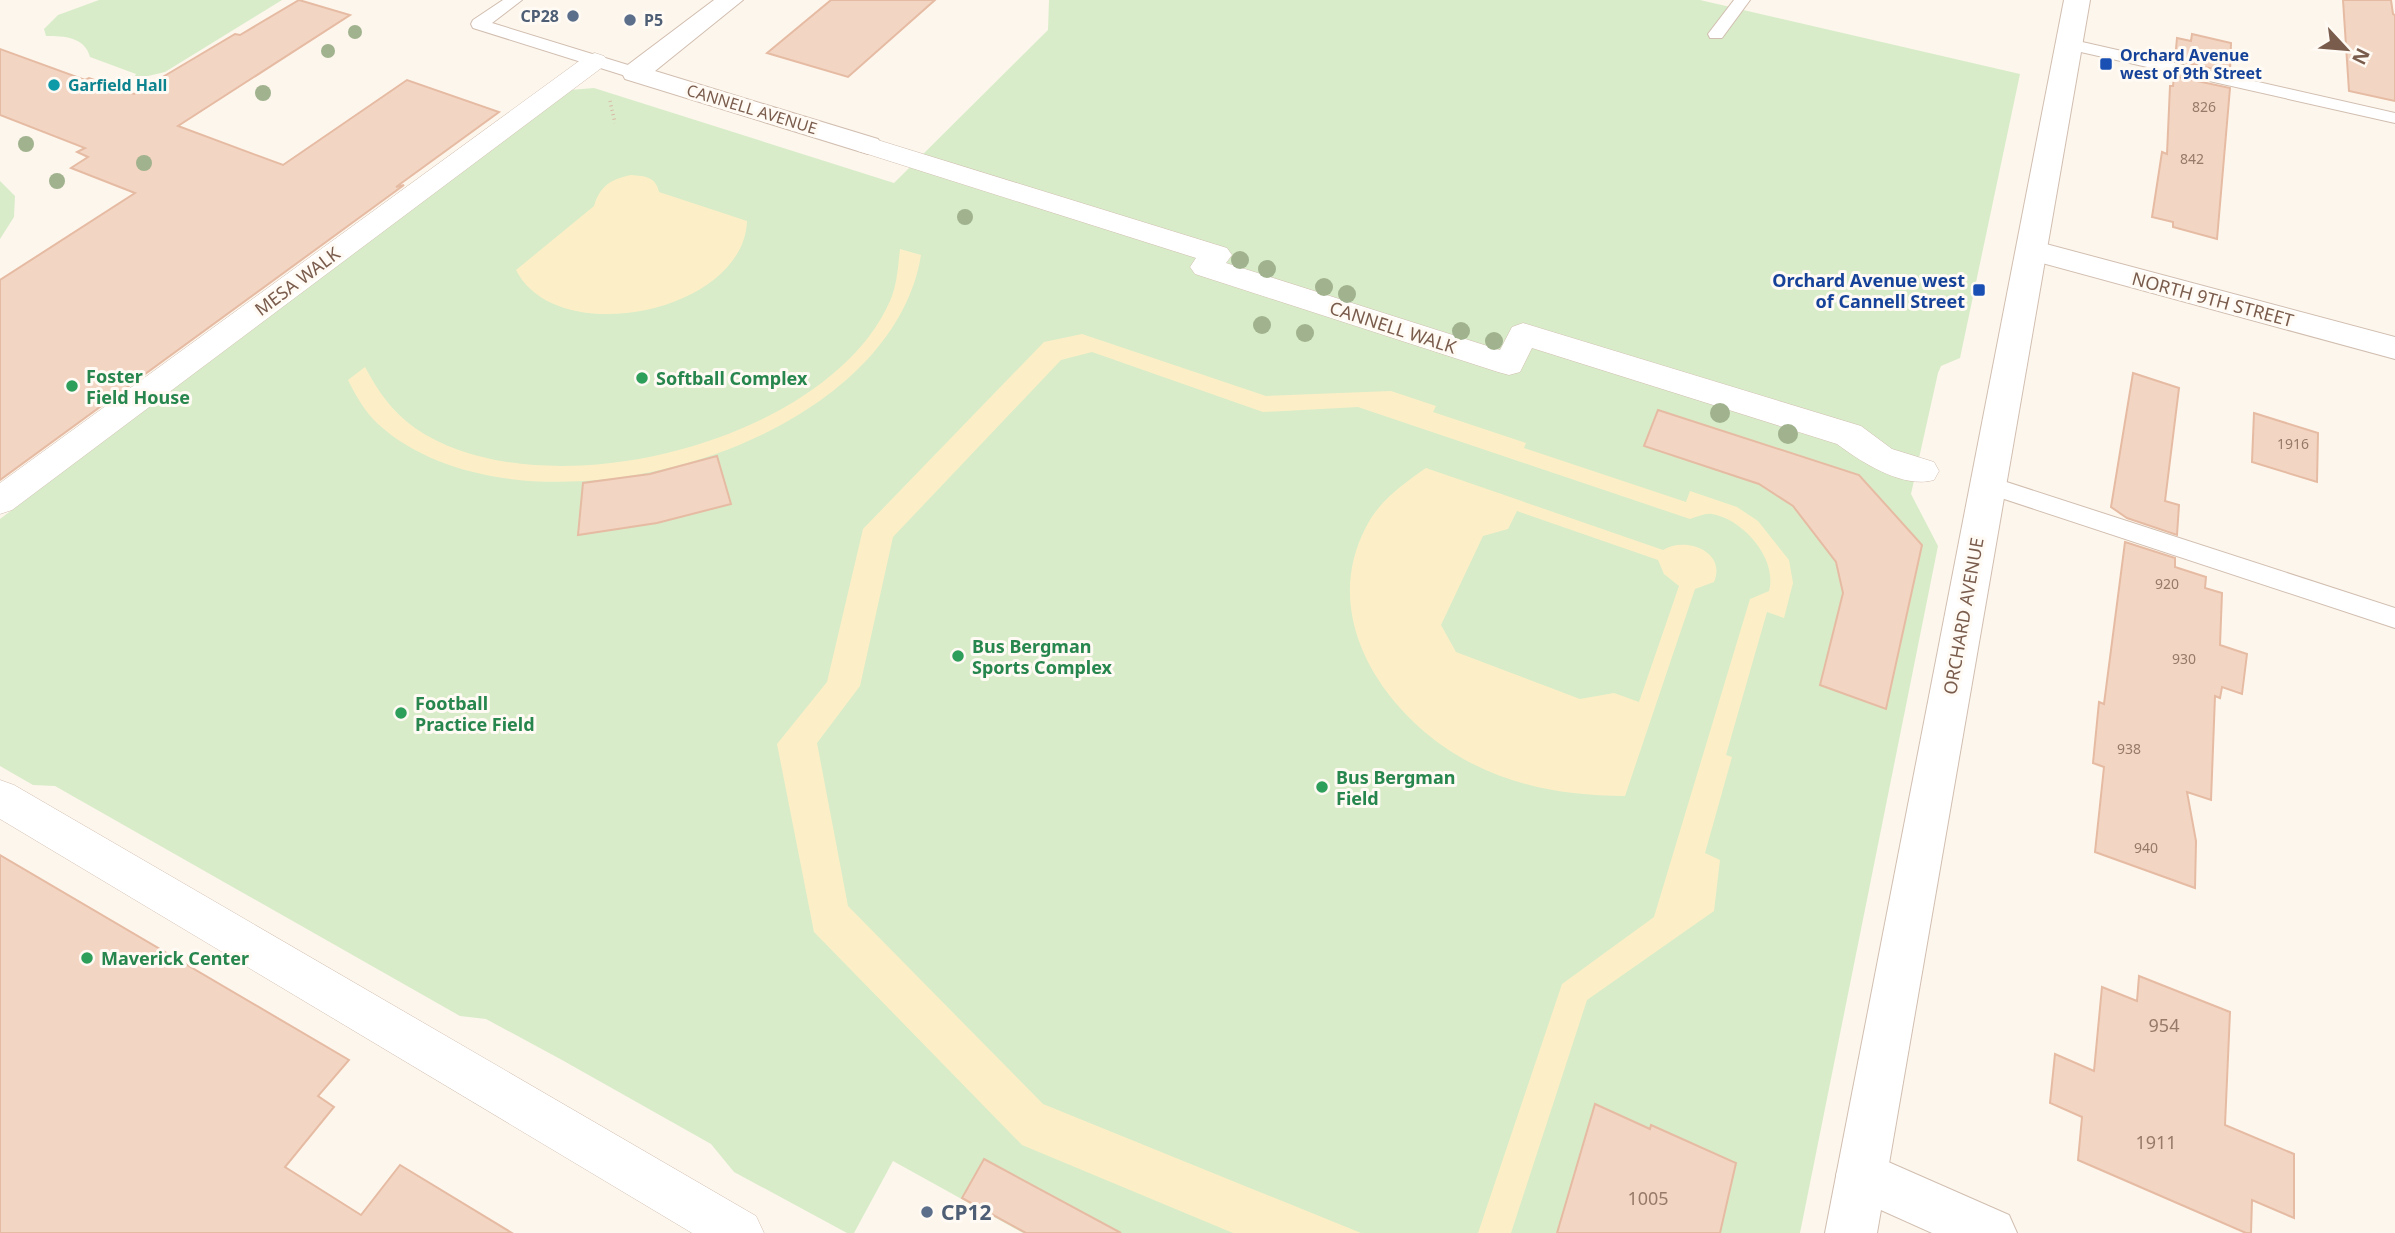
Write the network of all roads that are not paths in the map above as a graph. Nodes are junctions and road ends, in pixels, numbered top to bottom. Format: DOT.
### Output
graph roads {
  1 [pos="514,0"];
  2 [pos="730,0"];
  3 [pos="1742,0"];
  4 [pos="2077,0"];
  5 [pos="1716,33"];
  6 [pos="2068,44"];
  7 [pos="595,61"];
  8 [pos="635,73"];
  9 [pos="2395,118"];
  10 [pos="868,145"];
  11 [pos="2031,250"];
  12 [pos="2395,348"];
  13 [pos="1922,471"];
  14 [pos="1987,485"];
  15 [pos="0,501"];
  16 [pos="2395,618"];
  17 [pos="0,798"];
  18 [pos="1861,1175"];
  19 [pos="739,1233"];
  20 [pos="1851,1233"];
  21 [pos="1991,1233"];
  1 -- 7 [label="lane"];
  2 -- 8 [label="street"];
  3 -- 5 [label="lane"];
  4 -- 6 [label="street, ORCHARD AVENUE"];
  6 -- 9 [label="lane"];
  6 -- 11 [label="street, ORCHARD AVENUE"];
  7 -- 8 [label="lane"];
  7 -- 15 [label="street, MESA WALK"];
  8 -- 10 [label="street, CANNELL AVENUE"];
  10 -- 13 [label="street, CANNELL WALK"];
  11 -- 12 [label="street, NORTH 9TH STREET"];
  11 -- 14 [label="street, ORCHARD AVENUE"];
  14 -- 16 [label="lane"];
  14 -- 18 [label="street, ORCHARD AVENUE"];
  17 -- 19 [label="street"];
  18 -- 20 [label="street, ORCHARD AVENUE"];
  18 -- 21 [label="street"];
}
